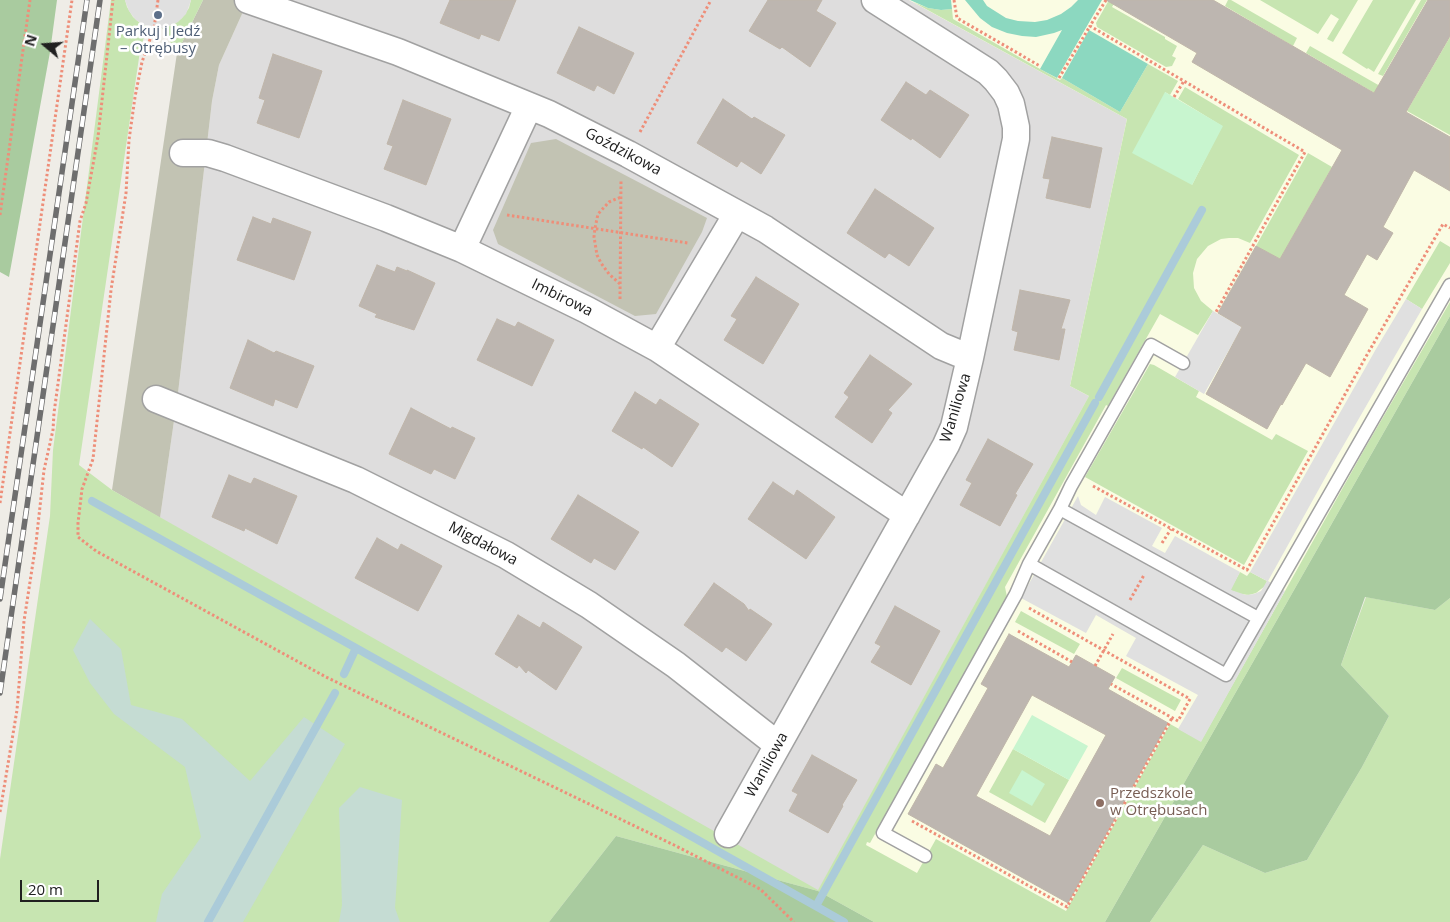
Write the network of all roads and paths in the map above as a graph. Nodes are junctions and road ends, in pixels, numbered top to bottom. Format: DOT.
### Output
graph roads {
  1 [pos="30,0"];
  2 [pos="72,0"];
  3 [pos="113,0"];
  4 [pos="248,0"];
  5 [pos="711,0"];
  6 [pos="875,0"];
  7 [pos="954,0"];
  8 [pos="1106,0"];
  9 [pos="1090,26"];
  10 [pos="1040,66"];
  11 [pos="1059,78"];
  12 [pos="1184,81"];
  13 [pos="1174,97"];
  14 [pos="529,106"];
  15 [pos="639,133"];
  16 [pos="183,153"];
  17 [pos="621,174"];
  18 [pos="620,197"];
  19 [pos="503,214"];
  20 [pos="737,214"];
  21 [pos="0,215"];
  22 [pos="594,228"];
  23 [pos="1450,228"];
  24 [pos="620,232"];
  25 [pos="694,244"];
  26 [pos="462,249"];
  27 [pos="620,284"];
  28 [pos="1450,285"];
  29 [pos="620,303"];
  30 [pos="1216,312"];
  31 [pos="657,348"];
  32 [pos="970,358"];
  33 [pos="1183,363"];
  34 [pos="156,399"];
  35 [pos="1077,476"];
  36 [pos="0,503"];
  37 [pos="1060,509"];
  38 [pos="907,515"];
  39 [pos="1171,529"];
  40 [pos="1158,550"];
  41 [pos="1030,564"];
  42 [pos="1146,570"];
  43 [pos="1022,604"];
  44 [pos="1127,605"];
  45 [pos="1258,618"];
  46 [pos="1117,627"];
  47 [pos="1017,631"];
  48 [pos="1104,650"];
  49 [pos="1072,662"];
  50 [pos="1095,666"];
  51 [pos="326,677"];
  52 [pos="1111,684"];
  53 [pos="1172,718"];
  54 [pos="778,746"];
  55 [pos="0,812"];
  56 [pos="907,818"];
  57 [pos="728,834"];
  58 [pos="925,856"];
  59 [pos="794,922"];
  1 -- 21 [label="path"];
  2 -- 36 [label="path"];
  3 -- 55 [label="path"];
  4 -- 14 [label="street, Goździkowa"];
  5 -- 15 [label="path"];
  6 -- 32 [label="street, Waniliowa"];
  7 -- 10 [label="path"];
  8 -- 9 [label="path"];
  9 -- 11 [label="path"];
  9 -- 12 [label="path"];
  12 -- 13 [label="path"];
  12 -- 30 [label="path"];
  14 -- 20 [label="street, Goździkowa"];
  14 -- 26 [label="street"];
  16 -- 26 [label="street, Imbirowa"];
  17 -- 18 [label="path"];
  18 -- 22 [label="path"];
  18 -- 24 [label="path"];
  19 -- 22 [label="path"];
  20 -- 31 [label="street"];
  20 -- 32 [label="street, Goździkowa"];
  22 -- 24 [label="path"];
  22 -- 27 [label="path"];
  23 -- 39 [label="path"];
  24 -- 25 [label="path"];
  24 -- 27 [label="path"];
  26 -- 31 [label="street, Imbirowa"];
  27 -- 29 [label="path"];
  28 -- 45 [label="lane"];
  31 -- 38 [label="street, Imbirowa"];
  32 -- 38 [label="street, Waniliowa"];
  33 -- 35 [label="lane"];
  34 -- 54 [label="street, Migdałowa"];
  35 -- 37 [label="lane"];
  35 -- 39 [label="path"];
  37 -- 41 [label="lane"];
  37 -- 45 [label="lane"];
  38 -- 54 [label="street, Waniliowa"];
  39 -- 40 [label="path"];
  41 -- 45 [label="lane"];
  41 -- 58 [label="lane"];
  42 -- 44 [label="path"];
  43 -- 48 [label="path"];
  46 -- 48 [label="path"];
  47 -- 49 [label="path"];
  48 -- 50 [label="path"];
  48 -- 53 [label="path"];
  51 -- 59 [label="path"];
  52 -- 53 [label="path"];
  53 -- 56 [label="path"];
  54 -- 57 [label="street, Waniliowa"];
}
